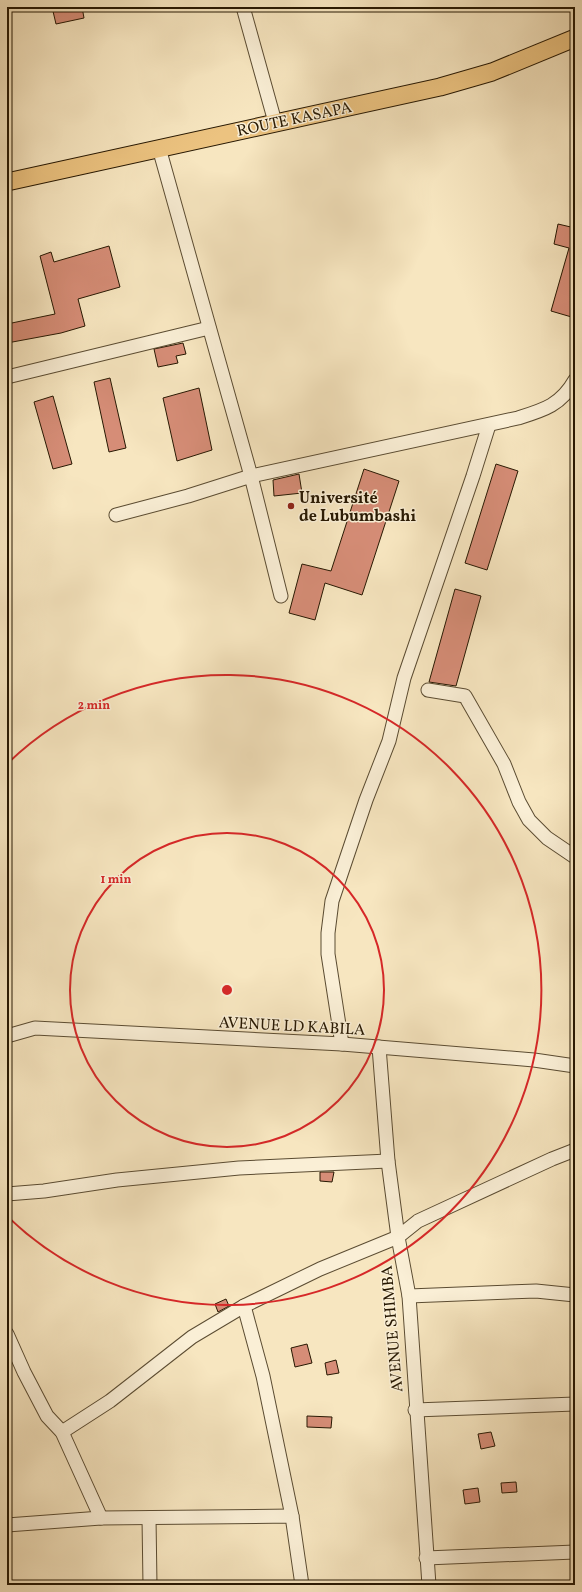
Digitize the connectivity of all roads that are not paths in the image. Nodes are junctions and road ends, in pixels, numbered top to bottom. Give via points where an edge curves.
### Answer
1 (243, 7) edge
2 (575, 38) edge
3 (275, 122) junction
4 (159, 148) junction
5 (7, 182) edge
6 (209, 328) junction
7 (7, 377) edge
8 (575, 380) edge
9 (489, 425) junction
10 (251, 476) junction
11 (116, 515) dead end
12 (282, 596) dead end
13 (428, 690) dead end
14 (575, 857) edge
15 (7, 1036) edge
16 (342, 1044) junction
17 (379, 1047) junction
18 (575, 1066) edge
19 (575, 1150) edge
20 (388, 1161) junction
21 (7, 1194) edge
22 (398, 1237) junction
23 (575, 1295) edge
24 (409, 1296) junction
25 (244, 1306) junction
26 (7, 1334) edge
27 (575, 1404) edge
28 (415, 1410) junction
29 (62, 1432) junction
30 (292, 1516) junction
31 (101, 1518) junction
32 (149, 1518) junction
33 (7, 1525) edge
34 (575, 1552) edge
35 (426, 1558) junction
36 (150, 1585) edge
37 (302, 1585) edge
38 (429, 1585) edge

1 - 3 street
2 - 3 main road, ROUTE KASAPA via 485,74 440,87
3 - 4 main road, ROUTE KASAPA
4 - 5 main road, ROUTE KASAPA
4 - 6 street
6 - 7 street
6 - 10 street
8 - 9 street via 569,391 548,408
9 - 10 street
9 - 16 street via 404,678 390,741 366,800 332,901 328,954
10 - 11 street
10 - 12 street
13 - 14 street via 465,696 504,764 519,802 530,820 546,838
15 - 16 street, AVENUE LD KABILA via 35,1028
16 - 17 street, AVENUE LD KABILA
17 - 18 street, AVENUE LD KABILA
17 - 20 street, AVENUE SHIMBA
19 - 22 street via 418,1220
20 - 21 street via 239,1168
20 - 22 street, AVENUE SHIMBA
22 - 24 street, AVENUE SHIMBA
22 - 25 street
23 - 24 street via 536,1292
24 - 28 street, AVENUE SHIMBA
25 - 29 street via 192,1337 110,1401
25 - 30 street via 263,1376
26 - 29 street via 47,1416
27 - 28 street
28 - 35 street, AVENUE SHIMBA
29 - 31 street
30 - 32 street
30 - 37 street
31 - 32 street
31 - 33 street
32 - 36 street
34 - 35 street
35 - 38 street, AVENUE SHIMBA

